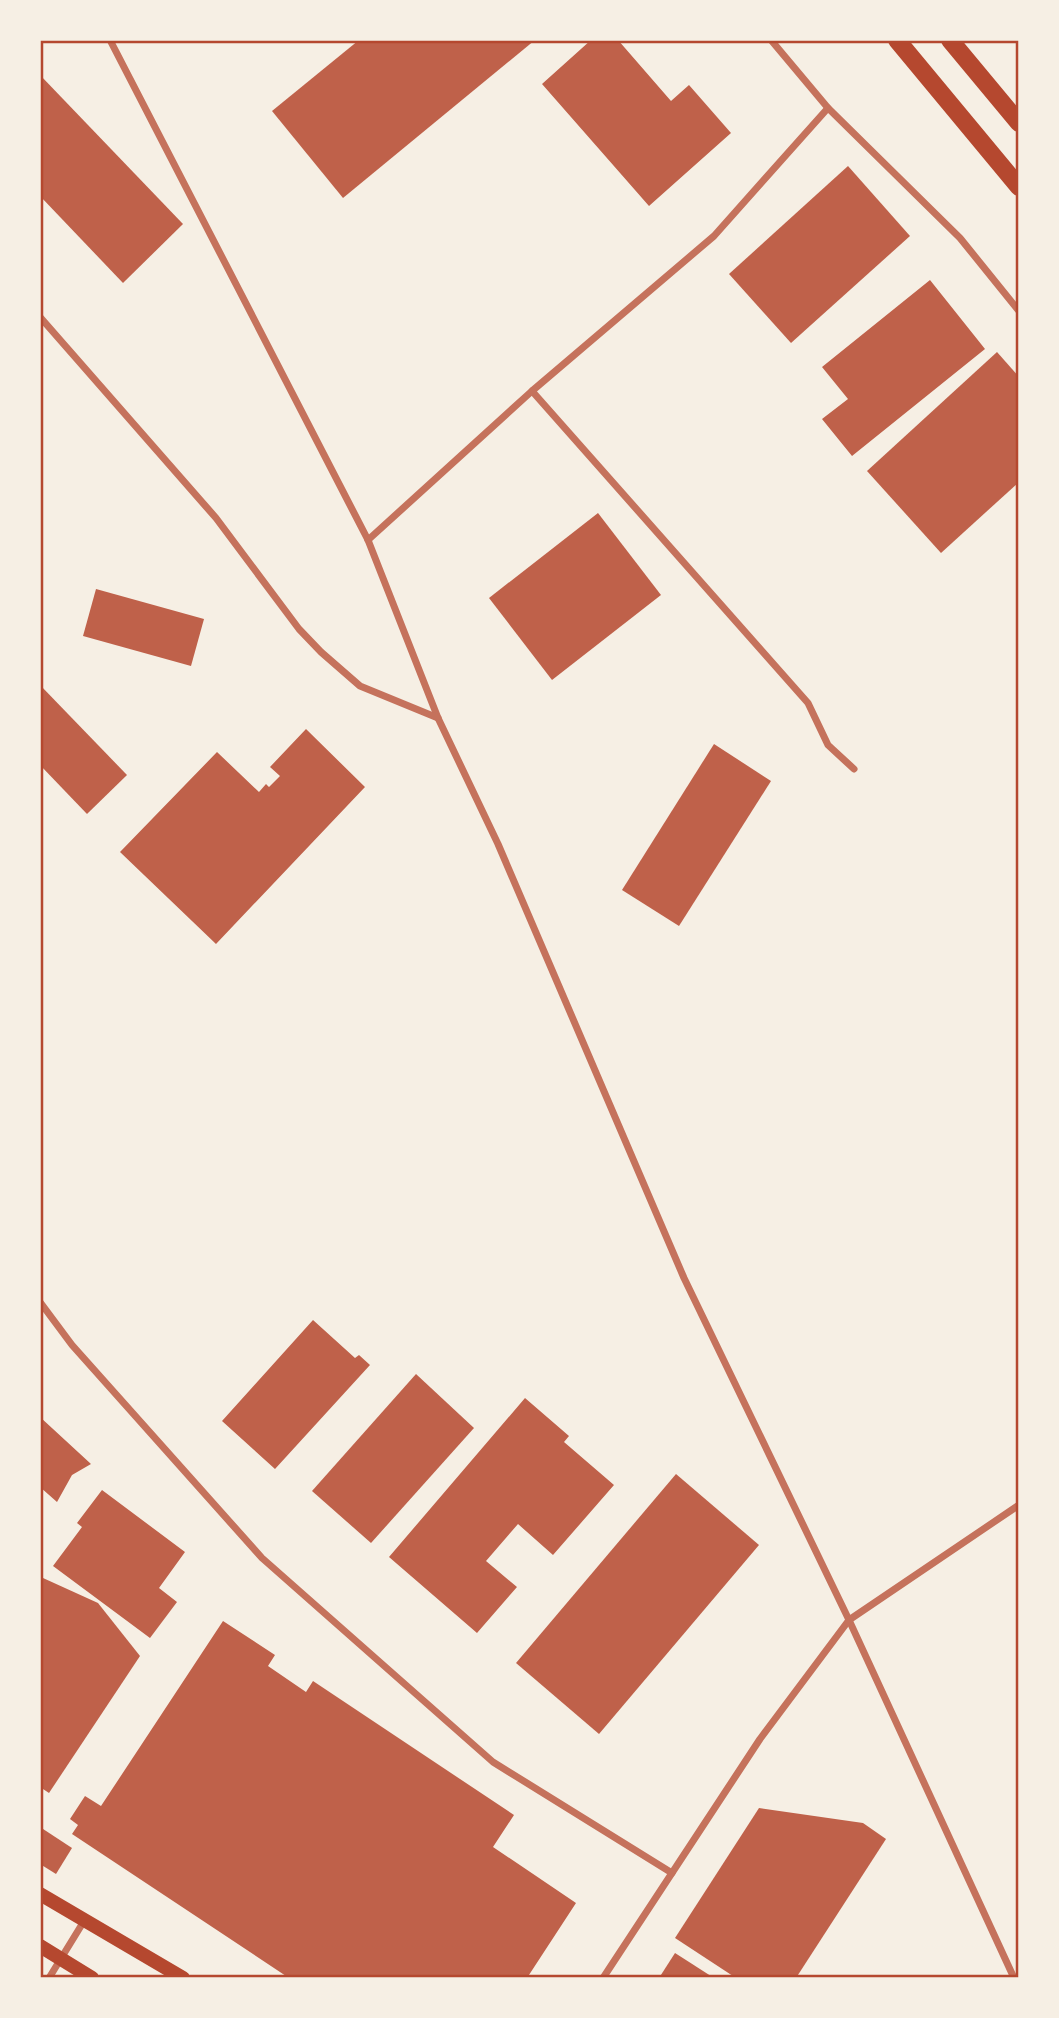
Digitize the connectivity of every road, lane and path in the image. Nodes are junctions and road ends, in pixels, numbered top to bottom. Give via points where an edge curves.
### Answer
1 (110, 40) edge
2 (771, 40) edge
3 (897, 40) edge
4 (950, 40) edge
5 (828, 108) junction
6 (1019, 123) edge
7 (1019, 187) edge
8 (1019, 311) edge
9 (40, 317) edge
10 (532, 391) junction
11 (368, 540) junction
12 (438, 718) junction
13 (854, 769) dead end
14 (40, 1302) edge
15 (1019, 1505) edge
16 (849, 1620) junction
17 (672, 1874) junction
18 (40, 1894) edge
19 (84, 1921) junction
20 (40, 1946) edge
21 (61, 1959) junction
22 (49, 1978) edge
23 (92, 1978) edge
24 (183, 1978) edge
25 (604, 1978) edge
26 (1014, 1978) edge

1 - 11 street
2 - 5 street
3 - 7 main road
4 - 6 main road
5 - 8 street via 960,237
5 - 10 street via 714,236
9 - 12 street via 216,518 321,652 360,686
10 - 11 street
10 - 13 street via 808,703 828,745
11 - 12 street
12 - 16 street via 498,844 684,1278
14 - 17 street via 72,1345 262,1558 493,1762
15 - 16 street
16 - 17 street via 760,1739
16 - 26 street
17 - 25 street
18 - 19 main road
19 - 21 street
19 - 24 main road
20 - 21 main road
21 - 22 street
21 - 23 main road

